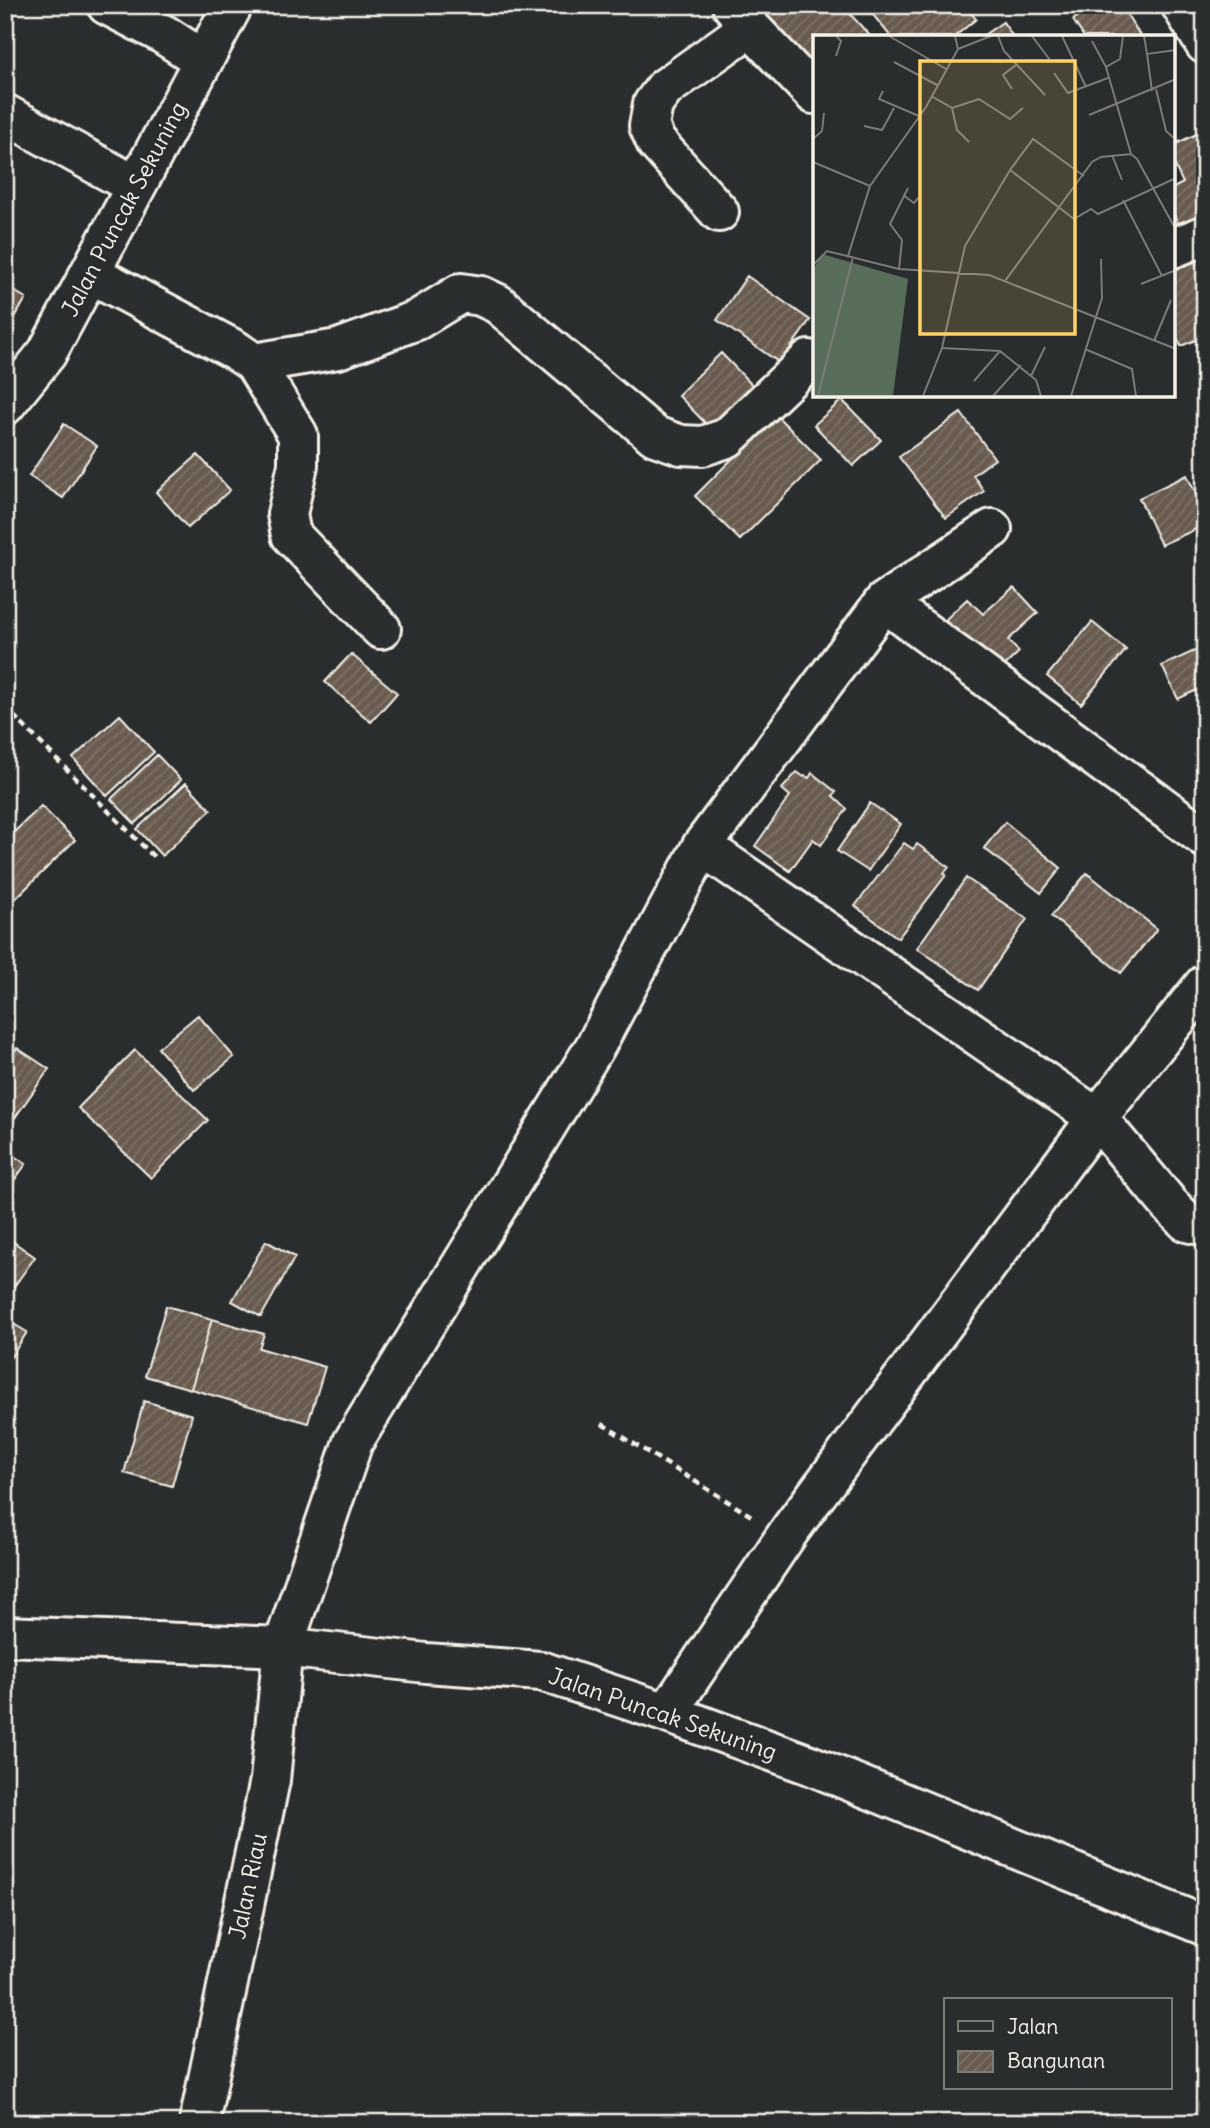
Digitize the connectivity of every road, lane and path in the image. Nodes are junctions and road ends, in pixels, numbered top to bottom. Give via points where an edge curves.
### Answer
1 (107, 5) edge
2 (233, 5) edge
3 (1181, 5) edge
4 (741, 16) edge
5 (1205, 44) edge
6 (203, 60) junction
7 (813, 93) edge
8 (5, 114) edge
9 (136, 186) junction
10 (719, 212) dead end
11 (1205, 235) edge
12 (1175, 246) edge
13 (90, 273) junction
14 (808, 359) dead end
15 (254, 363) junction
16 (5, 405) edge
17 (992, 529) dead end
18 (884, 602) junction
19 (382, 629) dead end
20 (5, 708) edge
21 (1205, 838) edge
22 (702, 846) junction
23 (154, 857) dead end
24 (1205, 985) edge
25 (1097, 1118) junction
26 (1205, 1226) edge
27 (602, 1424) dead end
28 (785, 1536) junction
29 (5, 1636) edge
30 (283, 1647) junction
31 (667, 1713) junction
32 (1205, 1926) edge
33 (199, 2123) edge

1 - 6 street
2 - 6 street, Jalan Puncak Sekuning
3 - 5 street
4 - 7 street
4 - 10 street via 664,88 653,104 649,126 656,142
6 - 9 street, Jalan Puncak Sekuning
8 - 9 street
9 - 13 street, Jalan Puncak Sekuning
11 - 12 street
13 - 15 street
13 - 16 street, Jalan Puncak Sekuning via 47,353
14 - 15 street via 727,438 703,446 681,445 655,436 498,304 481,296 461,293 417,320 338,349
15 - 19 street via 298,435 298,465 287,514 292,535
17 - 18 street, Jalan Riau
18 - 21 street
18 - 22 street, Jalan Riau
20 - 23 path
22 - 25 street
22 - 30 street, Jalan Riau via 596,1045 353,1442
24 - 25 street
25 - 26 street via 1187,1222
25 - 28 street
27 - 28 path
28 - 31 street
29 - 30 street, Jalan Puncak Sekuning
30 - 31 street, Jalan Puncak Sekuning via 541,1671
30 - 33 street, Jalan Riau via 270,1780
31 - 32 street, Jalan Puncak Sekuning via 810,1765

